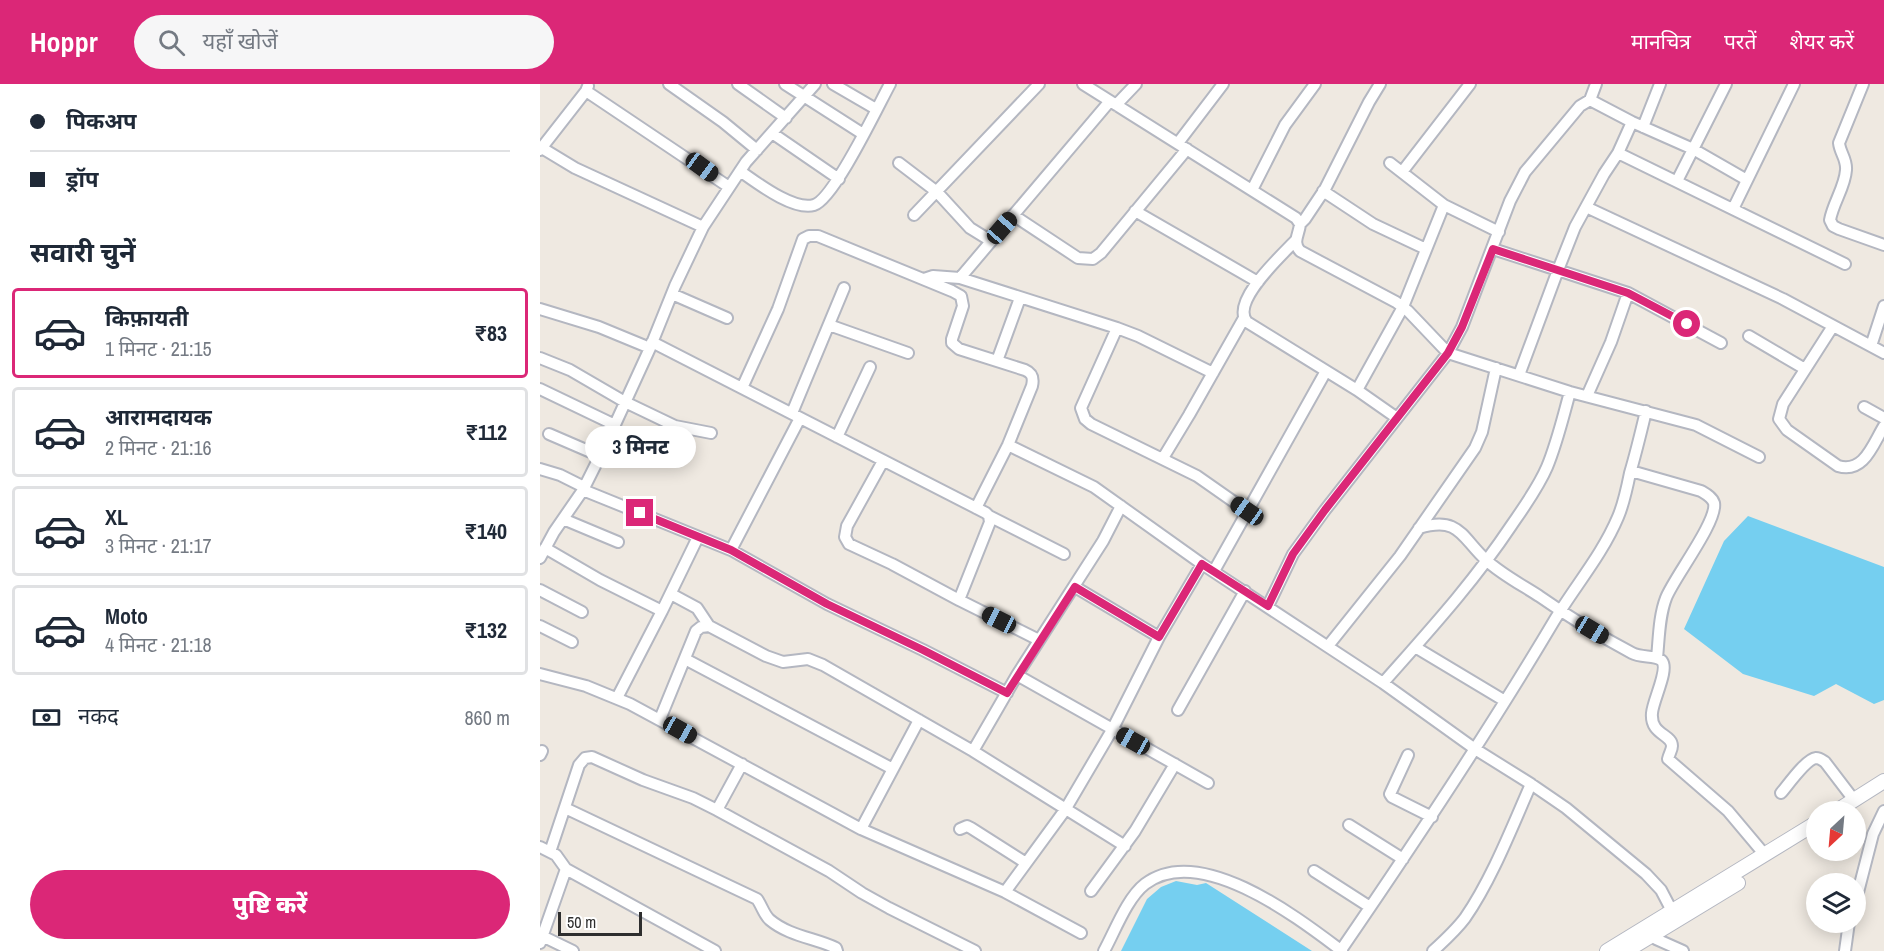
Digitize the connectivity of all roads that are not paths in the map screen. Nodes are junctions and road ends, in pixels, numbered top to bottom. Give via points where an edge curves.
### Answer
1 (669, 84) edge
2 (738, 84) edge
3 (785, 84) edge
4 (815, 84) edge
5 (833, 84) edge
6 (890, 84) edge
7 (1039, 84) edge
8 (1083, 84) edge
9 (1136, 84) edge
10 (1223, 84) edge
11 (1315, 84) edge
12 (1380, 84) edge
13 (1470, 84) edge
14 (1596, 84) edge
15 (1660, 84) edge
16 (1726, 84) edge
17 (1794, 84) edge
18 (1863, 84) edge
19 (587, 87) edge
20 (803, 97) junction
21 (1590, 100) junction
22 (1113, 103) junction
23 (876, 109) junction
24 (786, 118) junction
25 (1632, 122) junction
26 (1643, 127) junction
27 (772, 134) junction
28 (863, 134) junction
29 (1183, 146) junction
30 (541, 149) edge
31 (1693, 149) junction
32 (757, 150) junction
33 (1618, 153) junction
34 (899, 163) dead end
35 (1390, 163) dead end
36 (740, 171) junction
37 (1402, 172) junction
38 (839, 179) junction
39 (1747, 180) junction
40 (1677, 181) junction
41 (729, 187) junction
42 (1252, 190) junction
43 (1323, 191) junction
44 (936, 192) junction
45 (1444, 205) junction
46 (1586, 207) junction
47 (1733, 209) junction
48 (1135, 211) junction
49 (914, 215) dead end
50 (1013, 215) junction
51 (1300, 224) junction
52 (703, 227) junction
53 (1499, 232) junction
54 (991, 241) junction
55 (1295, 241) junction
56 (1884, 245) edge
57 (1426, 249) junction
58 (1493, 249) junction
59 (1845, 264) dead end
60 (1558, 270) junction
61 (960, 278) junction
62 (924, 279) junction
63 (1258, 282) junction
64 (844, 288) dead end
65 (1628, 293) junction
66 (672, 294) junction
67 (1020, 298) junction
68 (1884, 306) edge
69 (1403, 307) junction
70 (540, 309) edge
71 (727, 318) dead end
72 (1244, 318) junction
73 (1882, 318) edge
74 (829, 325) junction
75 (1833, 326) junction
76 (1117, 328) junction
77 (1749, 336) dead end
78 (1720, 343) dead end
79 (651, 345) junction
80 (1871, 346) junction
81 (908, 353) dead end
82 (1448, 353) junction
83 (1884, 353) edge
84 (540, 358) edge
85 (997, 361) junction
86 (870, 367) dead end
87 (1496, 368) junction
88 (1805, 369) junction
89 (1326, 371) junction
90 (1213, 373) junction
91 (1520, 375) junction
92 (742, 388) junction
93 (540, 389) edge
94 (1357, 390) junction
95 (1570, 392) junction
96 (1587, 396) junction
97 (625, 402) junction
98 (1864, 407) dead end
99 (1646, 411) junction
100 (796, 415) junction
101 (1397, 418) junction
102 (1884, 418) edge
103 (615, 424) junction
104 (1884, 426) edge
105 (549, 434) dead end
106 (711, 434) dead end
107 (837, 437) junction
108 (1008, 445) junction
109 (600, 456) junction
110 (1759, 457) dead end
111 (1162, 458) junction
112 (882, 461) junction
113 (540, 469) edge
114 (1631, 471) junction
115 (583, 489) junction
116 (1121, 506) junction
117 (976, 508) junction
118 (1247, 511) junction
119 (989, 516) junction
120 (563, 519) junction
121 (1419, 528) junction
122 (698, 537) junction
123 (618, 542) dead end
124 (731, 550) junction
125 (542, 553) edge
126 (1064, 554) dead end
127 (1487, 561) junction
128 (1202, 564) junction
129 (1214, 571) junction
130 (1075, 587) junction
131 (540, 590) edge
132 (1245, 591) junction
133 (670, 594) junction
134 (959, 600) junction
135 (1268, 606) junction
136 (663, 611) junction
137 (1560, 611) junction
138 (582, 612) dead end
139 (709, 626) junction
140 (540, 627) edge
141 (1159, 637) junction
142 (1039, 640) junction
143 (572, 642) dead end
144 (1328, 646) junction
145 (1415, 647) junction
146 (1657, 658) junction
147 (685, 659) junction
148 (540, 674) edge
149 (1017, 675) junction
150 (1383, 683) junction
151 (1007, 693) junction
152 (617, 698) junction
153 (1505, 701) junction
154 (1178, 710) dead end
155 (660, 719) junction
156 (919, 720) junction
157 (1112, 730) junction
158 (1474, 749) junction
159 (973, 752) junction
160 (1408, 754) dead end
161 (742, 764) junction
162 (1175, 764) junction
163 (893, 769) junction
164 (1884, 781) edge
165 (1208, 783) dead end
166 (1531, 784) junction
167 (1884, 792) edge
168 (1781, 794) dead end
169 (1850, 801) edge
170 (1859, 801) edge
171 (1864, 801) edge
172 (565, 808) junction
173 (717, 810) junction
174 (1065, 810) junction
175 (1884, 811) edge
176 (1432, 817) junction
177 (1349, 825) dead end
178 (861, 829) junction
179 (960, 829) dead end
180 (1806, 829) edge
181 (1806, 840) edge
182 (1125, 846) junction
183 (545, 850) edge
184 (1765, 855) junction
185 (1403, 859) junction
186 (1026, 862) junction
187 (566, 869) junction
188 (1314, 871) dead end
189 (1862, 873) edge
190 (1091, 891) dead end
191 (1005, 892) junction
192 (1370, 907) junction
193 (1672, 911) junction
194 (1649, 931) junction
195 (1081, 933) dead end
196 (1848, 933) edge
197 (541, 939) edge
198 (695, 946) edge
199 (573, 951) edge
200 (714, 951) edge
201 (837, 951) edge
202 (975, 951) edge
203 (1104, 951) edge
204 (1342, 951) edge
205 (1433, 951) edge
206 (1607, 951) edge
207 (1626, 951) edge
208 (1683, 951) edge
209 (1845, 951) edge

1 - 32 street
2 - 24 street
3 - 20 street
4 - 20 street
5 - 23 street
6 - 23 street
7 - 44 street
8 - 22 street
9 - 22 street
10 - 29 street
11 - 42 street via 1285,125
12 - 43 street
13 - 37 street
14 - 21 street
15 - 26 street
16 - 31 street
17 - 39 street
18 - 56 street via 1839,142 1846,170 1830,220 1839,229
19 - 30 street
19 - 41 street
20 - 24 street
20 - 28 street
21 - 25 street
21 - 53 street via 1580,106 1525,172
22 - 29 street
22 - 50 street
23 - 28 street
24 - 27 street
25 - 26 street
25 - 33 street
26 - 31 street
27 - 32 street
27 - 38 street
28 - 38 street
29 - 42 street
29 - 48 street
30 - 52 street
31 - 39 street
31 - 40 street
32 - 36 street
33 - 40 street
33 - 46 street
34 - 44 street
35 - 37 street
36 - 38 street via 778,197 806,205 821,201
36 - 41 street
37 - 45 street
39 - 47 street
40 - 47 street
41 - 52 street
42 - 51 street
43 - 51 street
43 - 57 street via 1373,224
44 - 49 street
44 - 54 street via 970,228
45 - 53 street
45 - 57 street
46 - 60 street
46 - 75 street
47 - 59 street
48 - 50 street via 1101,253 1085,260
48 - 63 street
50 - 54 street
51 - 55 street
52 - 66 street
53 - 58 street
54 - 61 street
55 - 63 street
55 - 69 street via 1300,251 1313,259
57 - 69 street
58 - 60 street
58 - 82 street
60 - 65 street
60 - 91 street
61 - 62 street
61 - 67 street
62 - 85 street via 963,300 952,344
62 - 92 street via 818,236 803,239 778,309
63 - 72 street via 1245,302
64 - 74 street
65 - 78 street
65 - 96 street
66 - 71 street
66 - 79 street
67 - 76 street
67 - 85 street
68 - 73 street
69 - 82 street
69 - 94 street
70 - 79 street
72 - 89 street
72 - 90 street
73 - 80 street
74 - 81 street
74 - 100 street
75 - 80 street
75 - 88 street
76 - 90 street
76 - 111 street via 1087,391 1082,413 1091,424
77 - 88 street
79 - 92 street
79 - 97 street
80 - 83 street
82 - 87 street
82 - 101 street
84 - 97 street via 570,370
85 - 108 street via 1033,376
86 - 107 street
87 - 91 street
87 - 121 street via 1475,448
88 - 104 street via 1780,411 1779,419 1787,430 1838,465 1851,468 1863,459
89 - 94 street
89 - 118 street
90 - 111 street
91 - 95 street
92 - 100 street
93 - 103 street
94 - 101 street
95 - 96 street
95 - 127 street via 1538,485
96 - 99 street
97 - 103 street
97 - 106 street via 675,426
98 - 102 street
99 - 110 street via 1708,430
99 - 114 street
100 - 107 street
100 - 124 street
101 - 135 street via 1293,554
103 - 109 street
105 - 109 street
107 - 112 street
108 - 116 street via 1094,487
108 - 117 street
109 - 115 street
111 - 118 street via 1197,476
112 - 117 street
112 - 134 street via 847,526 845,537 849,544
113 - 115 street
114 - 137 street via 1609,536
114 - 146 street via 1701,491 1714,502 1688,562 1669,589 1661,614
115 - 120 street
115 - 122 street
116 - 128 street
116 - 130 street
117 - 119 street
118 - 129 street
119 - 126 street
119 - 134 street
120 - 123 street
120 - 125 street
121 - 127 street via 1435,523 1452,526
121 - 144 street
122 - 124 street
122 - 133 street
124 - 151 street via 827,604
125 - 136 street
127 - 137 street
127 - 145 street
128 - 129 street
128 - 141 street
129 - 132 street
130 - 141 street
130 - 142 street
131 - 138 street
132 - 135 street
132 - 154 street
133 - 136 street
133 - 139 street via 697,608
134 - 142 street
135 - 144 street
136 - 152 street
137 - 146 street via 1637,656
137 - 153 street
139 - 147 street via 696,632
139 - 156 street via 783,662 808,659 823,665
140 - 143 street
141 - 157 street
142 - 149 street
144 - 150 street
145 - 150 street
145 - 153 street
146 - 184 street via 1662,661 1664,673 1652,717 1654,727 1672,744 1668,759 1728,811
147 - 155 street
147 - 163 street
148 - 152 street
149 - 151 street
149 - 157 street
150 - 158 street
151 - 159 street
152 - 155 street
153 - 158 street
155 - 161 street
156 - 159 street
156 - 163 street
157 - 162 street
157 - 174 street
158 - 166 street
158 - 176 street
159 - 174 street
160 - 176 street via 1390,794
161 - 173 street
161 - 178 street
162 - 165 street
162 - 182 street
163 - 178 street
164 - 170 street
166 - 193 street via 1646,874 1661,890
166 - 205 street via 1465,919
167 - 171 street
168 - 169 street via 1806,763 1818,758 1825,762
172 - 173 street via 579,765 592,757
172 - 183 street
172 - 201 street via 757,899 768,918 785,930
173 - 202 street via 889,908
174 - 182 street
174 - 186 street
175 - 189 street
176 - 185 street
177 - 185 street
178 - 191 street
179 - 186 street via 971,828
180 - 184 street
181 - 194 street
182 - 190 street
183 - 187 street via 556,855
184 - 193 street
185 - 192 street
186 - 191 street
187 - 197 street
187 - 198 street
188 - 192 street
191 - 195 street
192 - 204 street
193 - 194 street
194 - 206 street
194 - 207 street
194 - 208 street via 1664,944
196 - 209 street
197 - 199 street
198 - 200 street
203 - 204 street via 1134,895 1145,884 1176,872 1208,874 1239,885

